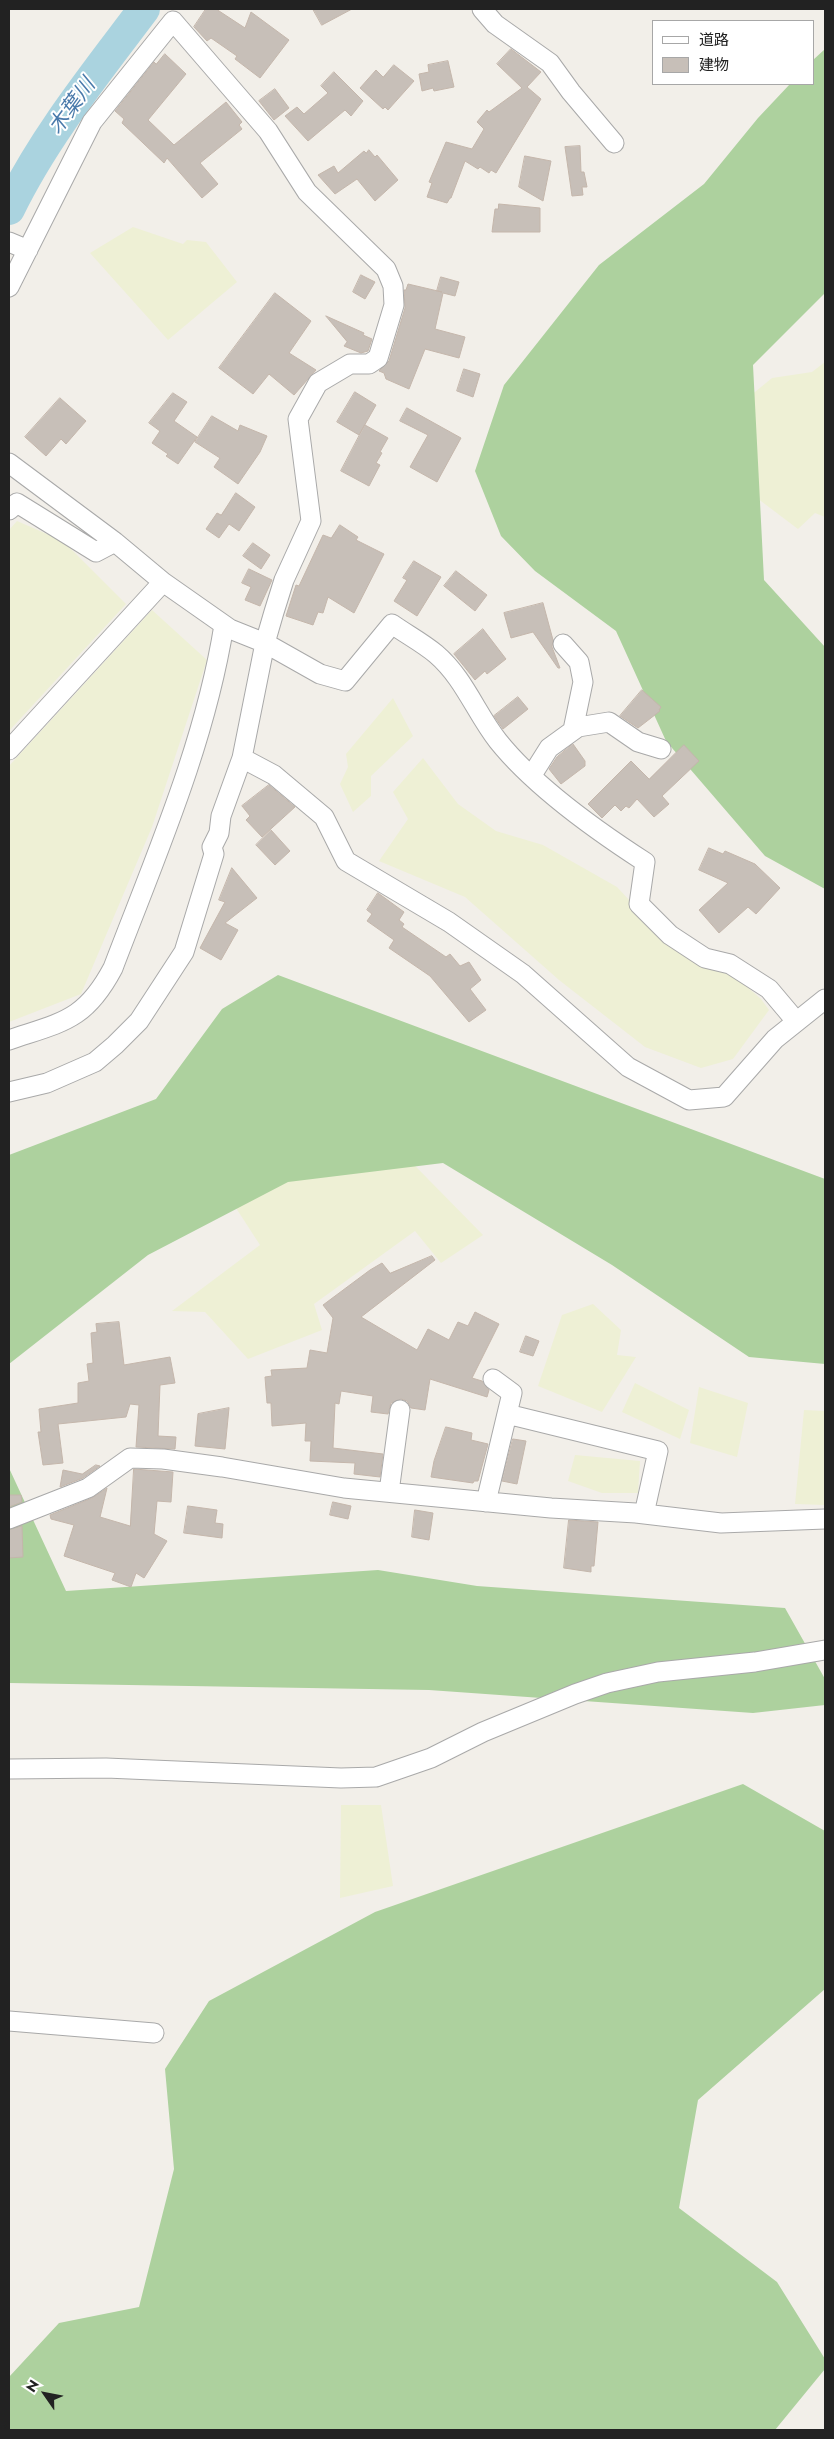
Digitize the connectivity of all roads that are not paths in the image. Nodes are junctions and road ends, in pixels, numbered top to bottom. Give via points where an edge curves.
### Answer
1 (482, 9) edge
2 (178, 15) edge
3 (614, 143) dead end
4 (18, 246) edge
5 (9, 287) edge
6 (9, 463) edge
7 (9, 510) edge
8 (115, 542) junction
9 (163, 582) junction
10 (224, 625) junction
11 (265, 643) junction
12 (563, 644) dead end
13 (573, 730) junction
14 (661, 749) dead end
15 (9, 750) edge
16 (242, 758) junction
17 (532, 775) junction
18 (825, 999) edge
19 (796, 1021) junction
20 (9, 1040) edge
21 (9, 1092) edge
22 (493, 1379) dead end
23 (400, 1410) dead end
24 (507, 1414) junction
25 (389, 1492) junction
26 (486, 1502) junction
27 (644, 1514) junction
28 (9, 1518) edge
29 (825, 1519) edge
30 (825, 1650) edge
31 (9, 1768) edge
32 (9, 2021) edge
33 (154, 2033) dead end

1 - 3 street via 495,24 550,63
2 - 4 street via 92,122
2 - 11 street via 268,131 306,192 386,269 393,286 394,305 378,358 369,364 350,364 318,383 298,419 311,520 284,580
4 - 5 street
6 - 8 street
7 - 8 street via 17,503 96,552
8 - 9 street
9 - 10 street
9 - 15 street
10 - 11 street
10 - 20 street via 217,671 200,735 102,990 68,1020
11 - 16 street
11 - 17 street via 320,674 345,681 392,624 436,654 460,681 498,740
12 - 13 street via 579,662 582,682
13 - 14 street via 609,722 638,742
13 - 17 street via 549,748
16 - 19 street via 274,775 324,818 346,861 449,922 523,974 628,1067 689,1100 724,1097 775,1039
16 - 21 street via 221,816 219,833 212,847 214,854 184,952 139,1021 95,1062 47,1083
17 - 19 street via 605,836 645,862 639,904 670,935 705,958 730,964 769,989
18 - 19 street
22 - 24 street via 512,1393
23 - 25 street
24 - 26 street
24 - 27 street via 658,1451
25 - 26 street
25 - 28 street via 344,1488 212,1465 130,1458 88,1488
26 - 27 street
27 - 29 street via 721,1523
30 - 31 street via 755,1662 658,1672 607,1683 431,1758 376,1777
32 - 33 street

